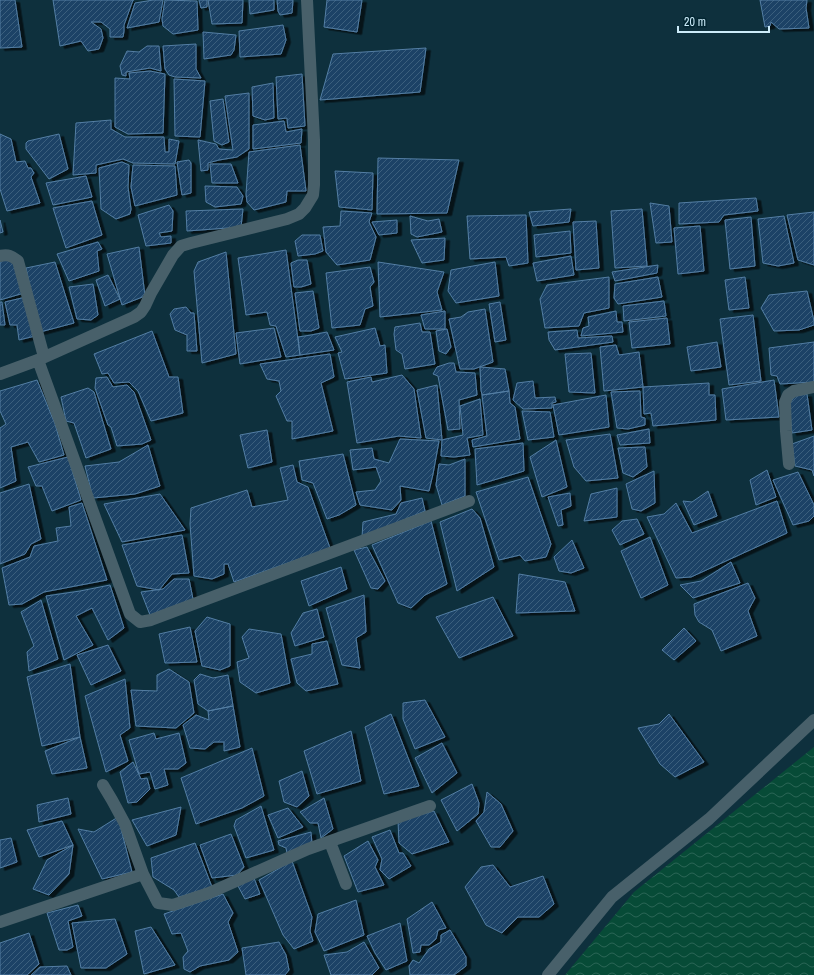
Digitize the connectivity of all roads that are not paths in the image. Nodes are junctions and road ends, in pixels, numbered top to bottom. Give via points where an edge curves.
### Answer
1 (307, 0) edge
2 (0, 256) edge
3 (41, 358) junction
4 (0, 374) edge
5 (814, 388) edge
6 (789, 464) dead end
7 (469, 501) dead end
8 (814, 720) edge
9 (103, 785) dead end
10 (430, 806) dead end
11 (330, 842) junction
12 (143, 874) junction
13 (346, 884) dead end
14 (0, 922) edge
15 (548, 975) edge

1 - 3 street via 314,185 313,195 305,208 287,219 181,246 160,276 141,312
2 - 3 street via 6,254 18,261
3 - 4 street
3 - 7 street via 130,614 140,622
5 - 6 street via 794,391 788,395 785,402
8 - 15 street via 709,819 612,897
9 - 12 street via 125,824
10 - 11 street
11 - 12 street via 308,849 209,893 173,905 158,903
11 - 13 street
12 - 14 street

